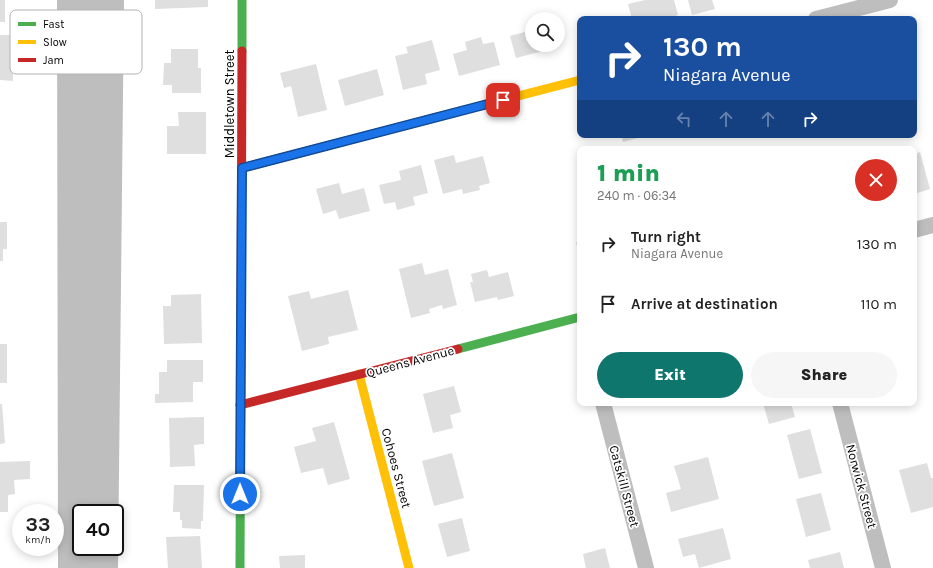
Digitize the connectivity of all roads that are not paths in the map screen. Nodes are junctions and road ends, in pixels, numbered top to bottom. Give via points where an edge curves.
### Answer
1 (242, 0) edge
2 (890, 0) edge
3 (828, 16) edge
4 (577, 81) edge
5 (242, 168) junction
6 (933, 225) edge
7 (917, 229) edge
8 (577, 318) edge
9 (359, 374) junction
10 (240, 405) junction
11 (604, 406) edge
12 (841, 406) edge
13 (240, 568) edge
14 (409, 568) edge
15 (646, 568) edge
16 (883, 568) edge

1 - 5 street, Middletown Street
2 - 3 street
4 - 5 street
5 - 10 street, Middletown Street
6 - 7 street
8 - 9 street, Queens Avenue
9 - 10 street, Queens Avenue
9 - 14 street, Cohoes Street
10 - 13 street, Middletown Street
11 - 15 street, Catskill Street
12 - 16 street, Norwick Street

